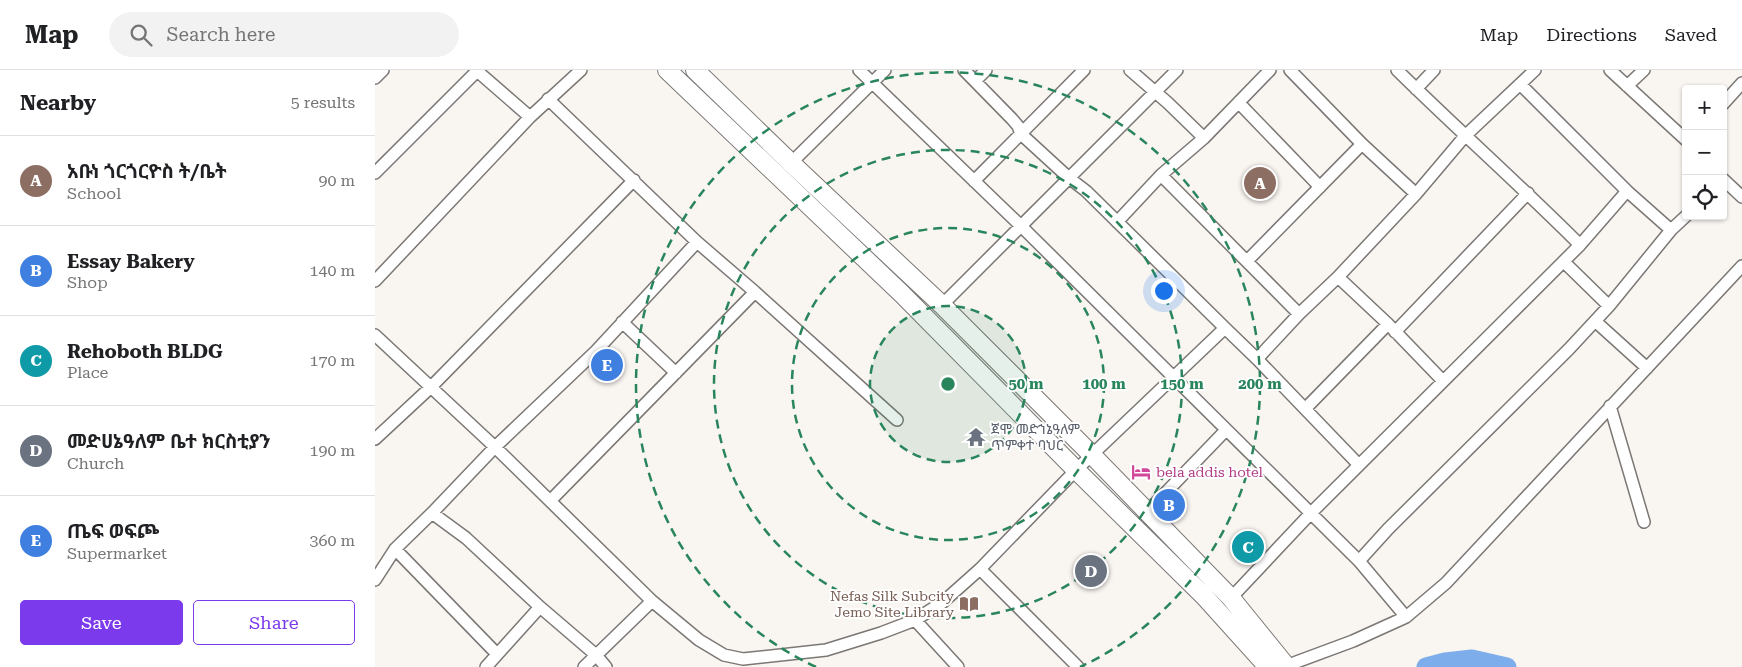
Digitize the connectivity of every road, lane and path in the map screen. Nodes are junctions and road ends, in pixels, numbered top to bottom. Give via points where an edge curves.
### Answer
1 (383, 70) edge
2 (581, 70) edge
3 (667, 70) edge
4 (695, 70) edge
5 (859, 70) edge
6 (885, 70) edge
7 (964, 70) edge
8 (986, 70) edge
9 (1084, 70) edge
10 (1130, 70) edge
11 (1177, 70) edge
12 (1270, 70) edge
13 (1291, 70) edge
14 (1397, 70) edge
15 (1434, 70) edge
16 (1535, 70) edge
17 (1610, 70) edge
18 (1644, 70) edge
19 (476, 71) edge
20 (375, 78) edge
21 (975, 81) junction
22 (871, 83) junction
23 (1520, 84) junction
24 (1627, 86) junction
25 (1416, 89) junction
26 (1740, 89) edge
27 (1155, 92) junction
28 (548, 99) junction
29 (1727, 100) edge
30 (1239, 103) junction
31 (530, 117) junction
32 (1021, 134) junction
33 (1465, 136) junction
34 (1682, 136) edge
35 (1204, 138) junction
36 (1363, 144) junction
37 (791, 163) junction
38 (375, 173) edge
39 (1161, 175) junction
40 (1069, 178) junction
41 (634, 180) junction
42 (975, 181) junction
43 (1727, 183) edge
44 (1320, 187) junction
45 (1627, 191) junction
46 (1528, 193) junction
47 (1416, 194) junction
48 (1742, 197) edge
49 (1682, 220) edge
50 (1117, 222) junction
51 (1021, 226) junction
52 (1671, 230) junction
53 (697, 242) junction
54 (1580, 245) junction
55 (1247, 261) junction
56 (1564, 262) junction
57 (1742, 266) edge
58 (1338, 277) junction
59 (375, 281) edge
60 (755, 292) junction
61 (943, 305) junction
62 (1609, 306) junction
63 (1299, 314) junction
64 (1595, 321) junction
65 (622, 322) junction
66 (1225, 328) junction
67 (1391, 328) junction
68 (375, 335) edge
69 (1257, 358) junction
70 (1647, 368) junction
71 (676, 373) junction
72 (1173, 378) junction
73 (1443, 381) junction
74 (431, 387) junction
75 (1611, 406) junction
76 (1305, 409) junction
77 (897, 420) dead end
78 (1227, 430) junction
79 (375, 439) edge
80 (495, 447) junction
81 (1093, 456) junction
82 (1359, 465) junction
83 (1076, 470) junction
84 (550, 500) junction
85 (1147, 512) junction
86 (432, 513) junction
87 (1311, 513) junction
88 (1644, 522) dead end
89 (395, 549) junction
90 (1359, 561) junction
91 (980, 569) junction
92 (375, 580) edge
93 (1231, 598) junction
94 (652, 601) junction
95 (541, 607) junction
96 (1406, 617) junction
97 (915, 620) junction
98 (497, 654) junction
99 (596, 655) junction
100 (1285, 666) edge
101 (486, 667) edge
102 (584, 667) edge
103 (606, 667) edge
104 (958, 667) edge
105 (1078, 667) edge
106 (1268, 667) edge

1 - 20 street
2 - 28 street
3 - 83 main road via 902,294
4 - 37 main road
5 - 22 street
6 - 22 street
7 - 21 street
8 - 21 street
9 - 32 street
10 - 27 street
11 - 27 street
12 - 30 street
13 - 36 street
14 - 25 street
15 - 25 street
16 - 23 street
17 - 24 street
18 - 24 street
19 - 31 street
19 - 38 street
21 - 32 street via 1012,119
22 - 37 street
22 - 42 street
23 - 33 street
23 - 45 street
24 - 34 street
25 - 33 street
26 - 29 street
27 - 35 street
27 - 40 street
28 - 31 street
28 - 41 street
30 - 35 street
30 - 44 street
31 - 59 street
32 - 40 street
32 - 42 street
33 - 46 street
33 - 47 street
35 - 39 street
36 - 44 street
36 - 47 street
37 - 61 main road
39 - 50 street
39 - 55 street
40 - 50 street
40 - 51 street
41 - 53 street
41 - 74 street
42 - 51 street
43 - 48 street
44 - 55 street
45 - 52 street
45 - 54 street
46 - 54 street
46 - 67 street
47 - 58 street
49 - 52 street
50 - 66 street
51 - 61 street
51 - 72 street
52 - 62 street
53 - 60 street
53 - 65 street
54 - 56 street
55 - 63 street
56 - 62 street
56 - 73 street
57 - 70 street
58 - 63 street
58 - 67 street
60 - 71 street
60 - 77 street
61 - 81 main road
62 - 64 street
63 - 69 street
64 - 70 street
64 - 90 street
65 - 71 street
65 - 80 street
66 - 69 street
66 - 72 street
67 - 73 street
67 - 76 street
68 - 74 street
69 - 76 street
70 - 75 street
71 - 84 street
72 - 78 street
72 - 81 street
73 - 82 street
74 - 79 street
74 - 80 street
75 - 88 street
75 - 96 street via 1446,583
76 - 82 street
78 - 85 street
78 - 87 street
80 - 84 street
80 - 86 street
81 - 83 street
81 - 85 main road
82 - 87 street
83 - 91 street
83 - 106 main road via 1204,596
84 - 94 street
85 - 93 main road
86 - 89 street
86 - 95 street via 466,538
87 - 90 street
87 - 93 street
89 - 92 street
89 - 98 street
90 - 96 street
91 - 97 street via 943,602
91 - 105 street
93 - 100 main road
94 - 97 street via 699,640 724,655 743,659 826,650
94 - 99 street
95 - 98 street
95 - 99 street
96 - 100 street
97 - 104 street
98 - 101 street
99 - 102 street
99 - 103 street

